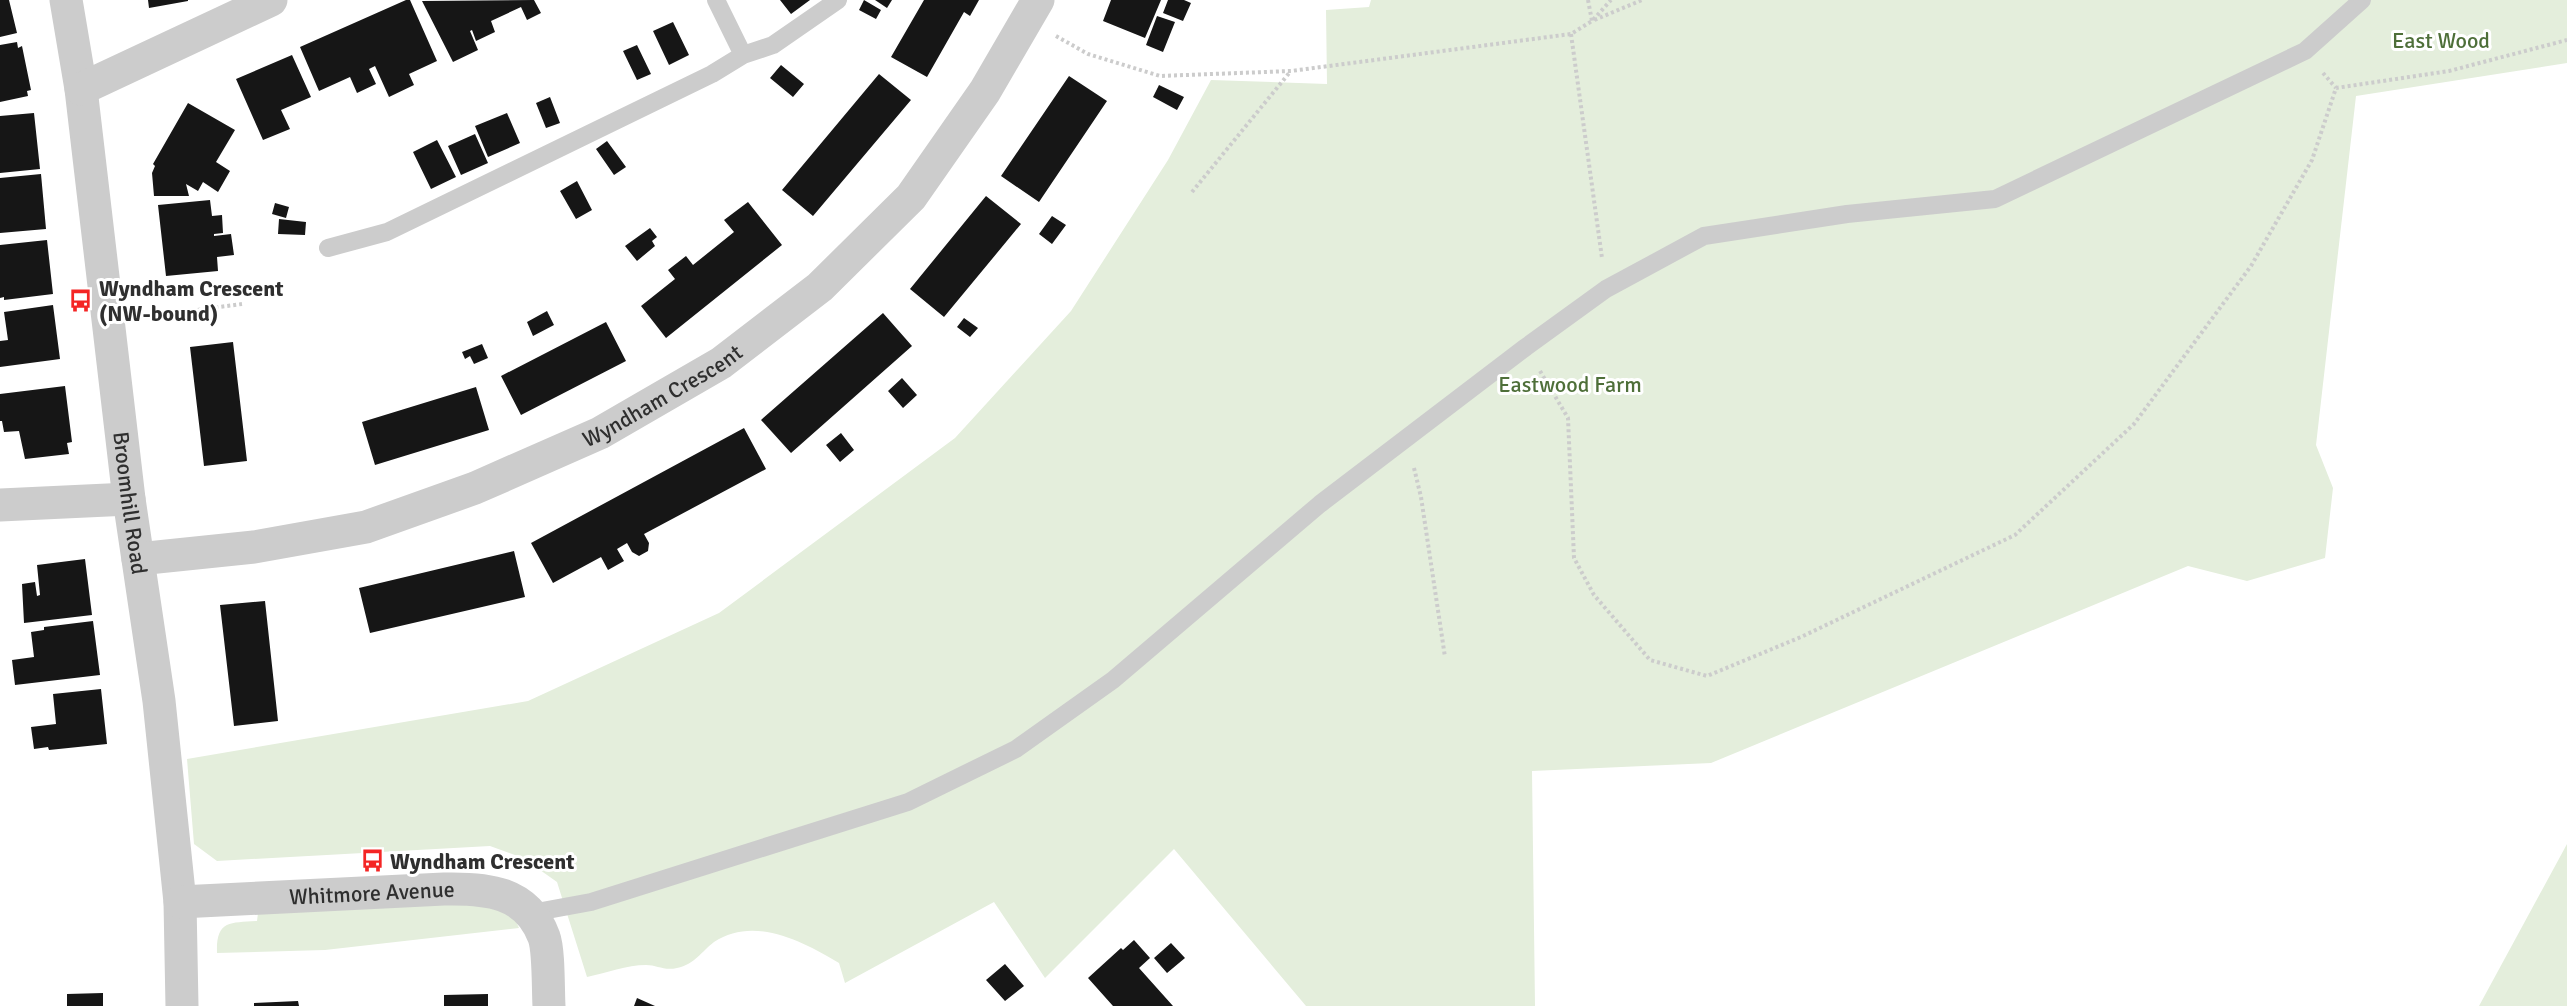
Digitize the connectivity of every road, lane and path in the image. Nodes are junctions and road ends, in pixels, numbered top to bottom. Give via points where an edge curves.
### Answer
1 (66, 0) edge
2 (271, 0) edge
3 (716, 0) edge
4 (838, 0) edge
5 (1588, 0) edge
6 (1611, 0) edge
7 (1642, 0) edge
8 (2362, 0) edge
9 (1033, 10) edge
10 (1592, 21) junction
11 (1571, 34) junction
12 (2567, 40) edge
13 (743, 55) junction
14 (1291, 71) junction
15 (81, 89) junction
16 (1192, 192) dead end
17 (328, 248) dead end
18 (1606, 289) junction
19 (242, 304) dead end
20 (108, 321) junction
21 (1526, 347) junction
22 (1407, 438) junction
23 (129, 499) junction
24 (0, 505) edge
25 (138, 559) junction
26 (1445, 657) dead end
27 (180, 902) junction
28 (531, 913) junction
29 (182, 1006) edge
30 (549, 1006) edge

1 - 15 street, Broomhill Road
2 - 15 street
3 - 13 lane
4 - 13 lane via 773,45
5 - 10 path
6 - 10 path
7 - 10 path
8 - 18 lane via 2305,51 1995,199 1847,214 1704,236
9 - 14 path via 1088,54 1160,76
9 - 25 street, Wyndham Crescent via 985,91 911,196 820,287 721,363 600,433 475,488 366,527 254,547
10 - 11 path
11 - 14 path
11 - 18 path
12 - 21 path via 2449,71 2336,88 2312,160 2251,266 2134,424 2015,535 1801,637 1707,676 1650,660 1594,595 1574,558 1568,418
13 - 17 lane via 387,232
14 - 16 path
15 - 20 street, Broomhill Road
18 - 21 lane
19 - 20 path
20 - 23 street, Broomhill Road
21 - 22 lane
22 - 26 path via 1421,497
22 - 28 lane via 1320,504 1113,680 1016,748 908,802 591,902
23 - 24 street
23 - 25 street, Broomhill Road
25 - 27 street, Broomhill Road via 159,701
27 - 28 street, Whitmore Avenue via 474,888 507,894
27 - 29 street, Broomhill Road
28 - 30 street, Whitmore Avenue via 545,938

